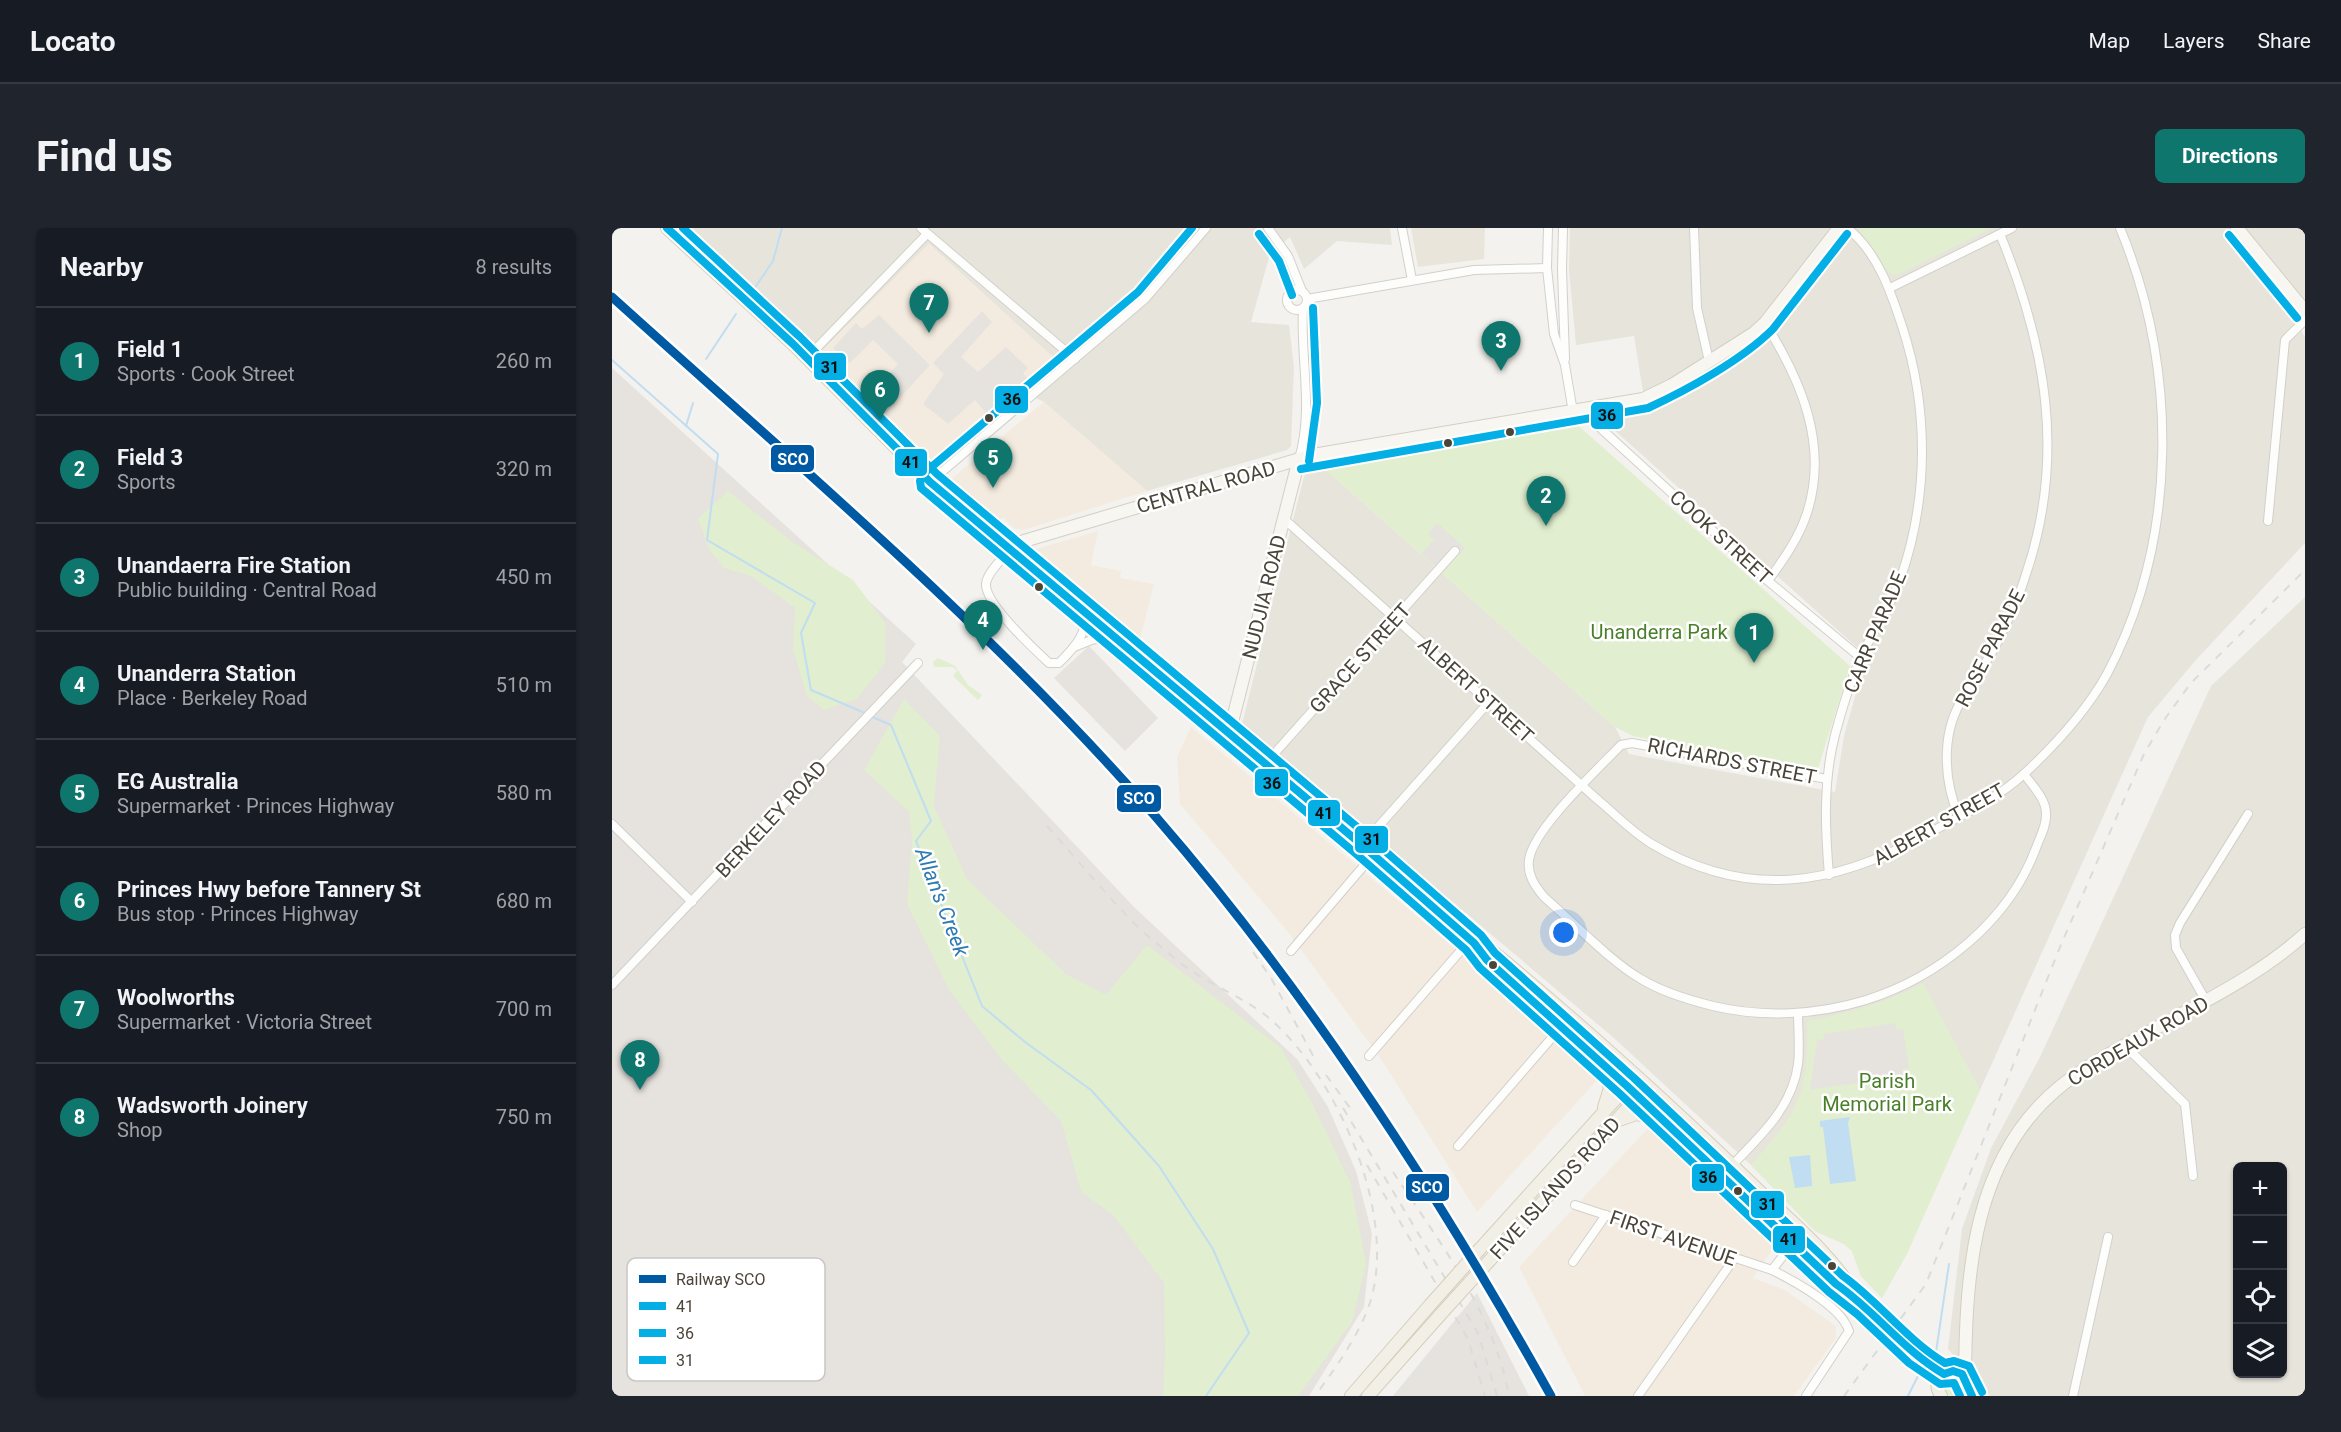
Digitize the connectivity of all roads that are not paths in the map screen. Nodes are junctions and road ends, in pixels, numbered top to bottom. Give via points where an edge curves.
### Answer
1 (667, 228) edge
2 (1206, 228) edge
3 (1268, 228) edge
4 (1402, 228) edge
5 (1548, 228) edge
6 (1563, 228) edge
7 (1694, 228) edge
8 (1839, 228) edge
9 (1847, 228) edge
10 (2013, 228) edge
11 (2120, 228) edge
12 (2237, 228) edge
13 (924, 231) edge
14 (2000, 234) junction
15 (1547, 268) junction
16 (1412, 280) junction
17 (1890, 288) junction
18 (1301, 294) junction
19 (1299, 309) junction
20 (2305, 311) edge
21 (2305, 320) edge
22 (1765, 323) junction
23 (807, 358) junction
24 (1075, 359) junction
25 (1709, 361) junction
26 (1565, 365) junction
27 (1594, 408) junction
28 (1573, 412) junction
29 (1299, 459) junction
30 (930, 482) junction
31 (1283, 518) junction
32 (2268, 521) dead end
33 (1010, 549) junction
34 (1455, 551) dead end
35 (1768, 581) junction
36 (1084, 612) junction
37 (1396, 618) junction
38 (1118, 640) junction
39 (1074, 647) junction
40 (1861, 658) junction
41 (918, 663) dead end
42 (1489, 702) junction
43 (1229, 734) junction
44 (1265, 764) junction
45 (2024, 774) junction
46 (1827, 779) junction
47 (1583, 786) junction
48 (2248, 814) dead end
49 (1959, 817) junction
50 (612, 824) edge
51 (1362, 845) junction
52 (1373, 855) junction
53 (1829, 875) junction
54 (692, 902) junction
55 (2305, 934) edge
56 (1472, 941) junction
57 (1291, 951) dead end
58 (612, 988) edge
59 (2206, 1001) junction
60 (1797, 1013) junction
61 (1572, 1017) junction
62 (1562, 1026) junction
63 (2125, 1046) junction
64 (1369, 1056) dead end
65 (1599, 1061) junction
66 (1632, 1082) junction
67 (1647, 1087) junction
68 (1638, 1097) junction
69 (1602, 1114) junction
70 (1661, 1118) junction
71 (1613, 1123) junction
72 (1458, 1146) dead end
73 (1732, 1166) junction
74 (1722, 1176) junction
75 (2193, 1176) dead end
76 (1575, 1205) dead end
77 (1606, 1215) junction
78 (1802, 1233) junction
79 (2108, 1237) dead end
80 (1793, 1243) junction
81 (1734, 1259) junction
82 (1573, 1262) dead end
83 (1772, 1270) junction
84 (1858, 1298) junction
85 (1951, 1376) junction
86 (1968, 1394) edge
87 (1351, 1396) edge
88 (1368, 1396) edge
89 (1638, 1396) edge
90 (1806, 1396) edge
91 (1941, 1396) edge
92 (2073, 1396) edge

1 - 23 main road
2 - 24 street via 1145,299
3 - 18 street via 1285,250
4 - 16 street
5 - 15 street
6 - 26 street
7 - 25 street via 1697,308
8 - 22 main road, CENTRAL ROAD
9 - 17 street, CARR PARADE via 1860,240
10 - 14 street
11 - 45 street, ALBERT STREET via 2140,285 2155,348 2162,414 2162,468 2155,532 2133,618 2106,677 2075,720
12 - 20 main road
13 - 23 street
13 - 24 street
14 - 17 street
14 - 49 street, ROSE PARADE via 2028,310 2043,372 2049,445 2044,499 2026,574 1996,645 1959,705 1946,749 1950,795
15 - 16 street via 1474,270
15 - 26 street via 1554,334
16 - 18 street
17 - 40 street, CARR PARADE via 1912,358 1923,434 1919,509 1899,581
18 - 19 street
18 - 19 street via 1288,300 1291,307
19 - 29 street via 1307,416
21 - 32 street via 2285,340
22 - 25 main road, CENTRAL ROAD
22 - 35 street via 1799,386 1815,447 1814,489 1807,515
23 - 30 main road
24 - 30 street
25 - 27 main road, CENTRAL ROAD via 1643,399
26 - 28 street
27 - 28 main road, CENTRAL ROAD
27 - 35 street, COOK STREET via 1597,425
28 - 29 main road, CENTRAL ROAD
29 - 31 main road, NUDJIA ROAD
29 - 33 main road, CENTRAL ROAD via 1024,541
30 - 33 main road
31 - 37 street, ALBERT STREET
31 - 43 main road, NUDJIA ROAD
33 - 36 main road
33 - 39 street via 987,582 988,593 997,608 1050,664 1059,663
34 - 37 street, GRACE STREET
35 - 40 street, COOK STREET
36 - 38 main road
36 - 39 street via 1085,629
37 - 42 street, ALBERT STREET
37 - 44 street, GRACE STREET
38 - 39 street via 1090,639
38 - 43 main road
40 - 46 street, CARR PARADE via 1835,736
41 - 54 street, BERKELEY ROAD
42 - 47 street, ALBERT STREET
42 - 51 street
43 - 44 main road
44 - 51 main road
45 - 49 street, ALBERT STREET
45 - 60 street, RICHARDS STREET via 2043,800 2046,822 2021,879 1992,920 1950,957 1891,991 1841,1006
46 - 47 street, RICHARDS STREET via 1632,743 1621,745
46 - 53 street, CARR PARADE
47 - 53 street, ALBERT STREET via 1649,842 1712,871 1789,882
47 - 60 street, RICHARDS STREET via 1538,836 1533,847 1530,873 1534,886 1544,897 1629,971 1655,987 1714,1006
48 - 59 street via 2175,935 2176,948
49 - 53 street, ALBERT STREET via 1872,862
50 - 54 street
51 - 52 main road
52 - 56 main road
52 - 57 street
54 - 58 street, BERKELEY ROAD
55 - 59 main road, CORDEAUX ROAD via 2256,972
56 - 61 main road via 1492,951
56 - 62 main road via 1487,960
56 - 64 street
59 - 63 main road, CORDEAUX ROAD
60 - 73 street via 1798,1062 1790,1094 1780,1114
61 - 62 main road
61 - 66 main road
62 - 65 main road
62 - 72 street
63 - 75 street via 2185,1104
63 - 85 main road, CORDEAUX ROAD via 2063,1084 2034,1111 2008,1146 1995,1171 1975,1238 1965,1347
65 - 66 main road
65 - 69 main road via 1610,1088
66 - 67 main road
66 - 68 main road
66 - 69 main road, FIVE ISLANDS ROAD
67 - 68 main road, FIVE ISLANDS ROAD
67 - 73 main road
68 - 70 main road
68 - 71 main road, FIVE ISLANDS ROAD
69 - 87 main road, FIVE ISLANDS ROAD, bridge
70 - 71 main road via 1636,1114
70 - 74 main road
71 - 88 main road, FIVE ISLANDS ROAD, bridge
73 - 74 street
73 - 78 main road
74 - 80 main road
76 - 77 street, FIRST AVENUE
77 - 81 street, FIRST AVENUE
77 - 82 street
78 - 80 main road
78 - 84 main road via 1845,1277
79 - 92 street
80 - 83 street
80 - 84 main road via 1836,1284
81 - 83 street, FIRST AVENUE
81 - 89 street
83 - 90 street, FIRST AVENUE via 1841,1315 1849,1331
84 - 85 main road via 1928,1365
85 - 86 main road
85 - 91 main road

